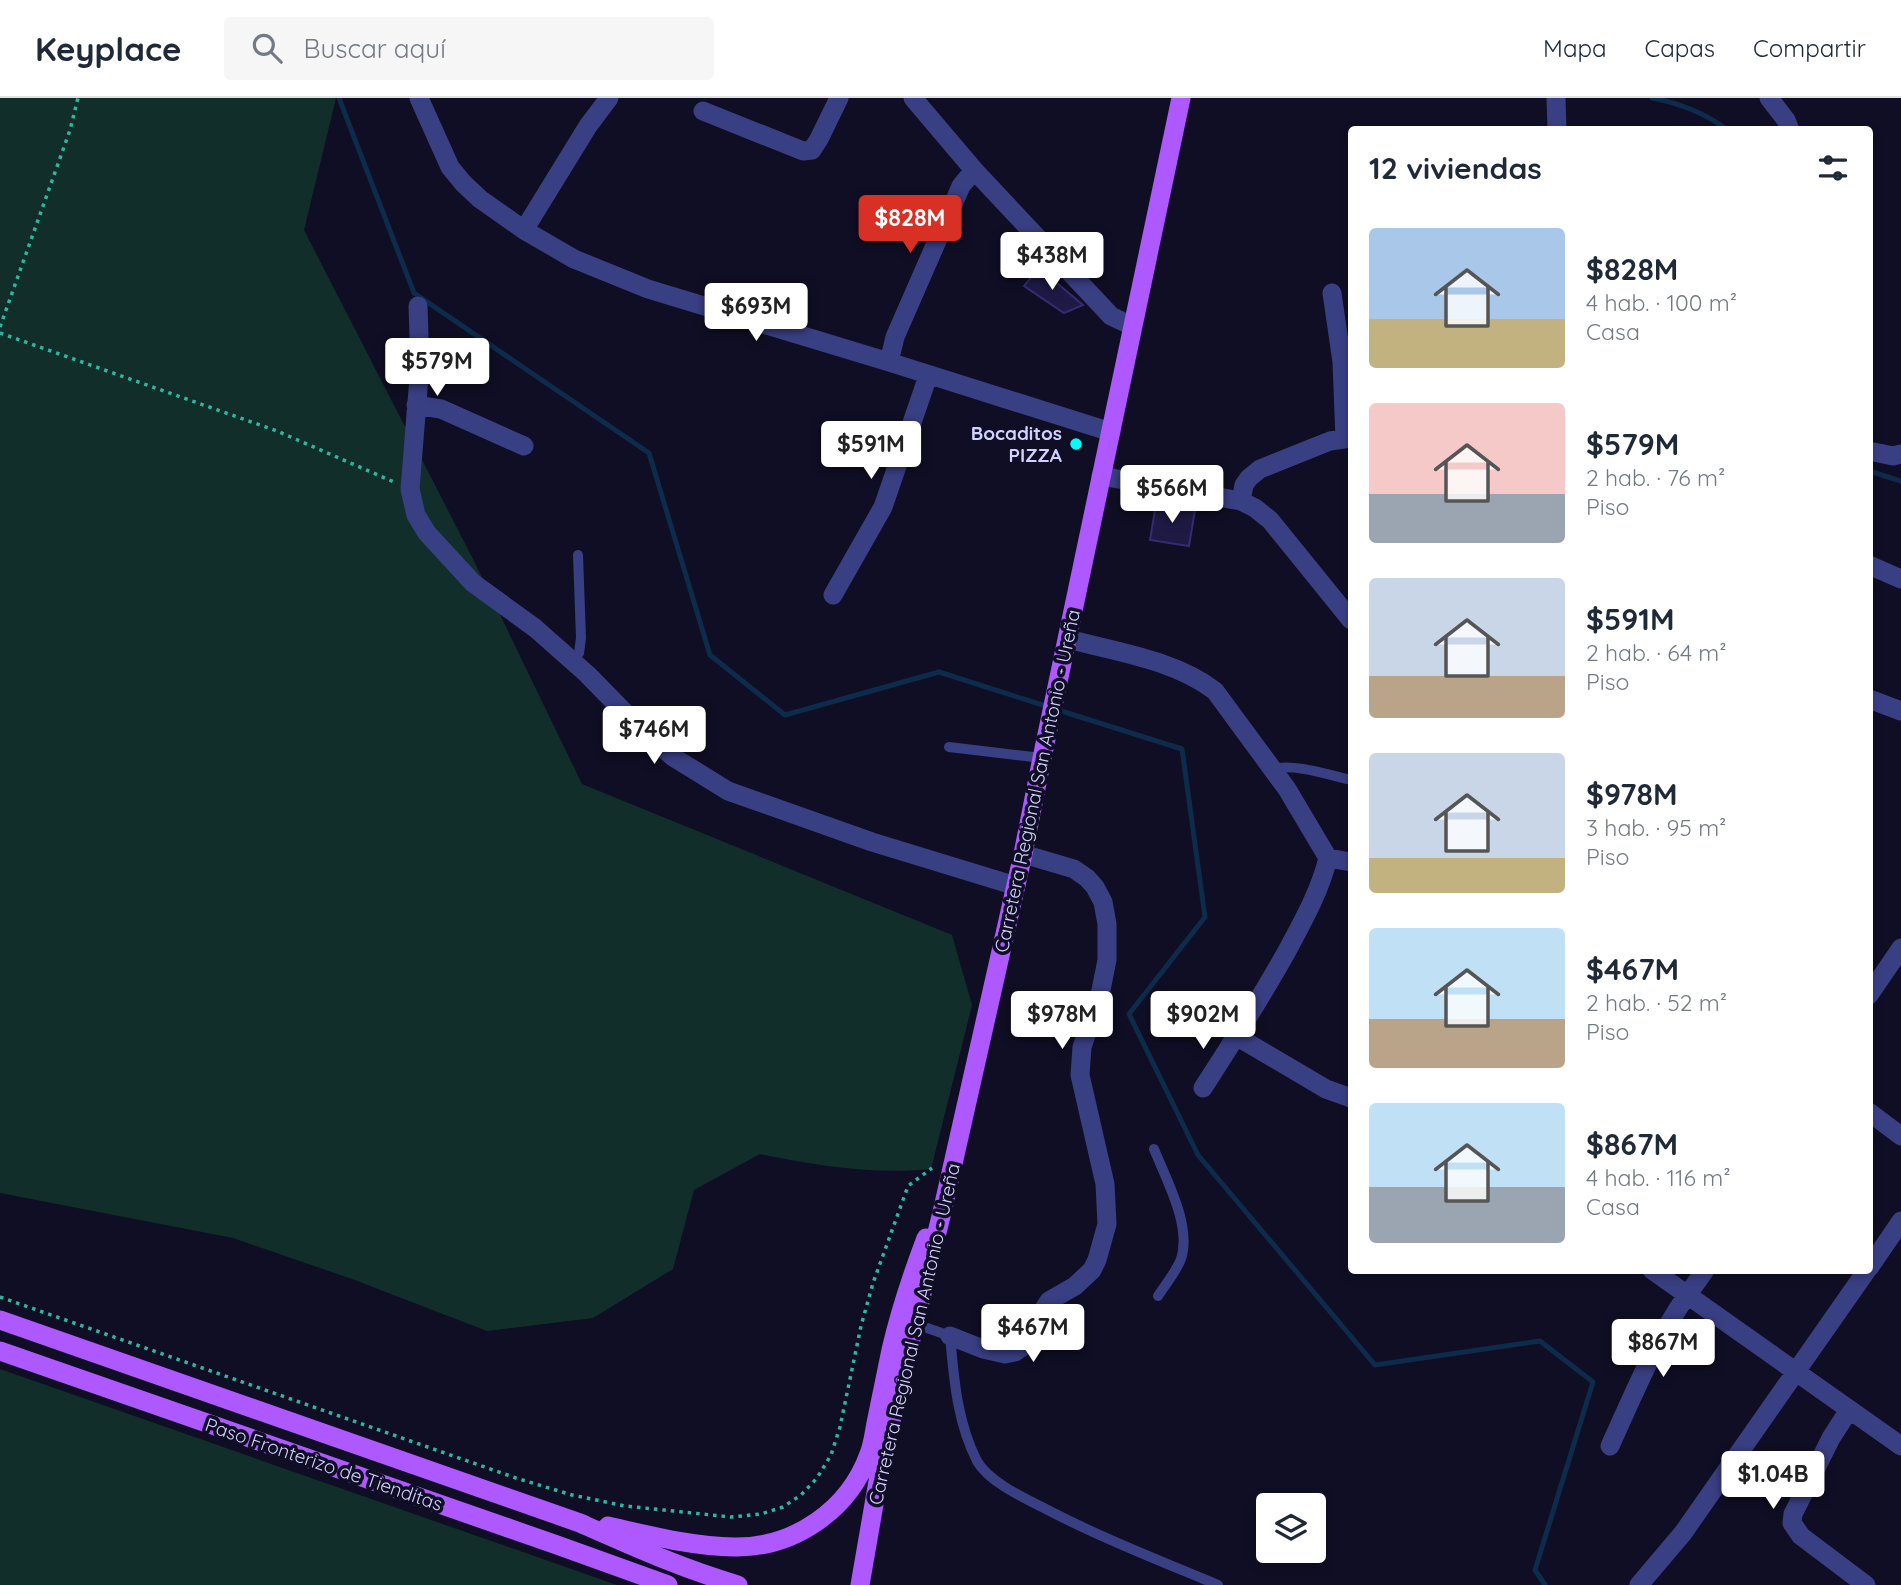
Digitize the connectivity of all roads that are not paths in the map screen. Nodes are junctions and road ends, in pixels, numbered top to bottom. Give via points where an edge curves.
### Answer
1 (419, 98) edge
2 (609, 98) edge
3 (839, 98) edge
4 (913, 98) edge
5 (1181, 98) edge
6 (1556, 98) edge
7 (1769, 98) edge
8 (703, 111) dead end
9 (1557, 126) edge
10 (1788, 126) edge
11 (974, 170) junction
12 (524, 230) junction
13 (1332, 293) dead end
14 (418, 306) dead end
15 (1132, 326) junction
16 (889, 362) junction
17 (928, 376) junction
18 (416, 405) junction
19 (1111, 432) junction
20 (1348, 438) edge
21 (524, 446) dead end
22 (1873, 453) edge
23 (1901, 454) edge
24 (1101, 476) junction
25 (1241, 501) junction
26 (578, 555) dead end
27 (1873, 567) edge
28 (1901, 579) edge
29 (833, 595) dead end
30 (1348, 616) edge
31 (1068, 639) junction
32 (572, 661) junction
33 (1873, 700) edge
34 (1901, 711) edge
35 (949, 747) dead end
36 (1042, 758) junction
37 (1272, 769) junction
38 (1348, 779) edge
39 (1023, 855) junction
40 (1328, 858) junction
41 (1348, 861) edge
42 (1016, 886) junction
43 (1901, 948) edge
44 (1873, 989) edge
45 (1236, 1036) junction
46 (1203, 1088) dead end
47 (1348, 1097) edge
48 (1873, 1115) edge
49 (1901, 1136) edge
50 (1154, 1149) dead end
51 (943, 1208) junction
52 (1901, 1221) edge
53 (1873, 1262) edge
54 (1658, 1274) edge
55 (1702, 1274) edge
56 (1865, 1274) edge
57 (1158, 1296) dead end
58 (1688, 1296) junction
59 (0, 1320) edge
60 (916, 1324) junction
61 (950, 1336) junction
62 (0, 1351) edge
63 (1796, 1373) junction
64 (1849, 1410) junction
65 (1899, 1442) edge
66 (1610, 1446) dead end
67 (580, 1523) junction
68 (652, 1581) edge
69 (668, 1585) edge
70 (738, 1585) edge
71 (860, 1585) edge
72 (1218, 1585) edge
73 (1639, 1585) edge
74 (1867, 1585) edge

1 - 12 street via 450,167 480,199
2 - 12 street
3 - 8 street via 812,150 803,151
4 - 11 street
5 - 15 main road, Carretera Regional San Antonio - Ureña
6 - 9 street
7 - 10 street
11 - 15 street via 1111,316
11 - 16 street via 961,186 895,337
12 - 16 street via 574,259 648,289
13 - 20 street
14 - 18 street
15 - 19 main road, Carretera Regional San Antonio - Ureña
16 - 17 street
17 - 19 street
17 - 29 street via 883,506
18 - 21 street via 441,409
18 - 32 street via 410,489 426,533 473,583
19 - 24 main road, Carretera Regional San Antonio - Ureña
20 - 25 street via 1259,469 1244,485
22 - 23 street
24 - 25 street
24 - 31 main road, Carretera Regional San Antonio - Ureña
25 - 30 street via 1270,520
26 - 32 lane via 581,638 579,653
27 - 28 street
31 - 36 main road, Carretera Regional San Antonio - Ureña
31 - 37 street via 1177,668 1205,683 1224,701
32 - 42 street via 673,757 728,792
33 - 34 street
35 - 36 lane
36 - 39 main road, Carretera Regional San Antonio - Ureña
37 - 38 lane
37 - 40 street
39 - 42 main road, Carretera Regional San Antonio - Ureña
39 - 61 street via 1074,869 1095,887 1103,902 1107,960 1082,1047 1080,1075 1105,1184 1107,1224 1092,1270 1076,1286 1049,1301 1022,1348 1005,1354
40 - 41 street
40 - 45 street via 1305,919
42 - 51 main road, Carretera Regional San Antonio - Ureña
43 - 44 street
45 - 46 street
45 - 47 street via 1325,1089
48 - 49 street
50 - 57 lane via 1180,1213 1183,1236 1181,1259
51 - 60 main road, Carretera Regional San Antonio - Ureña
51 - 67 main road via 929,1229 901,1308 869,1453 856,1480 826,1515 785,1539 733,1547
52 - 53 street
54 - 58 street
55 - 58 street
56 - 63 street
58 - 63 street
58 - 66 street via 1636,1388
59 - 67 main road, Paso Fronterizo de Tienditas
60 - 61 lane
60 - 71 main road, Carretera Regional San Antonio - Ureña via 882,1458
61 - 72 lane via 957,1404 978,1464 1010,1491 1091,1533
62 - 68 main road, Paso Fronterizo de Tienditas
63 - 64 street
63 - 73 street via 1683,1533
64 - 65 street
64 - 74 street via 1793,1514 1793,1523 1801,1536
67 - 70 main road via 654,1556
68 - 69 main road, Paso Fronterizo de Tienditas

